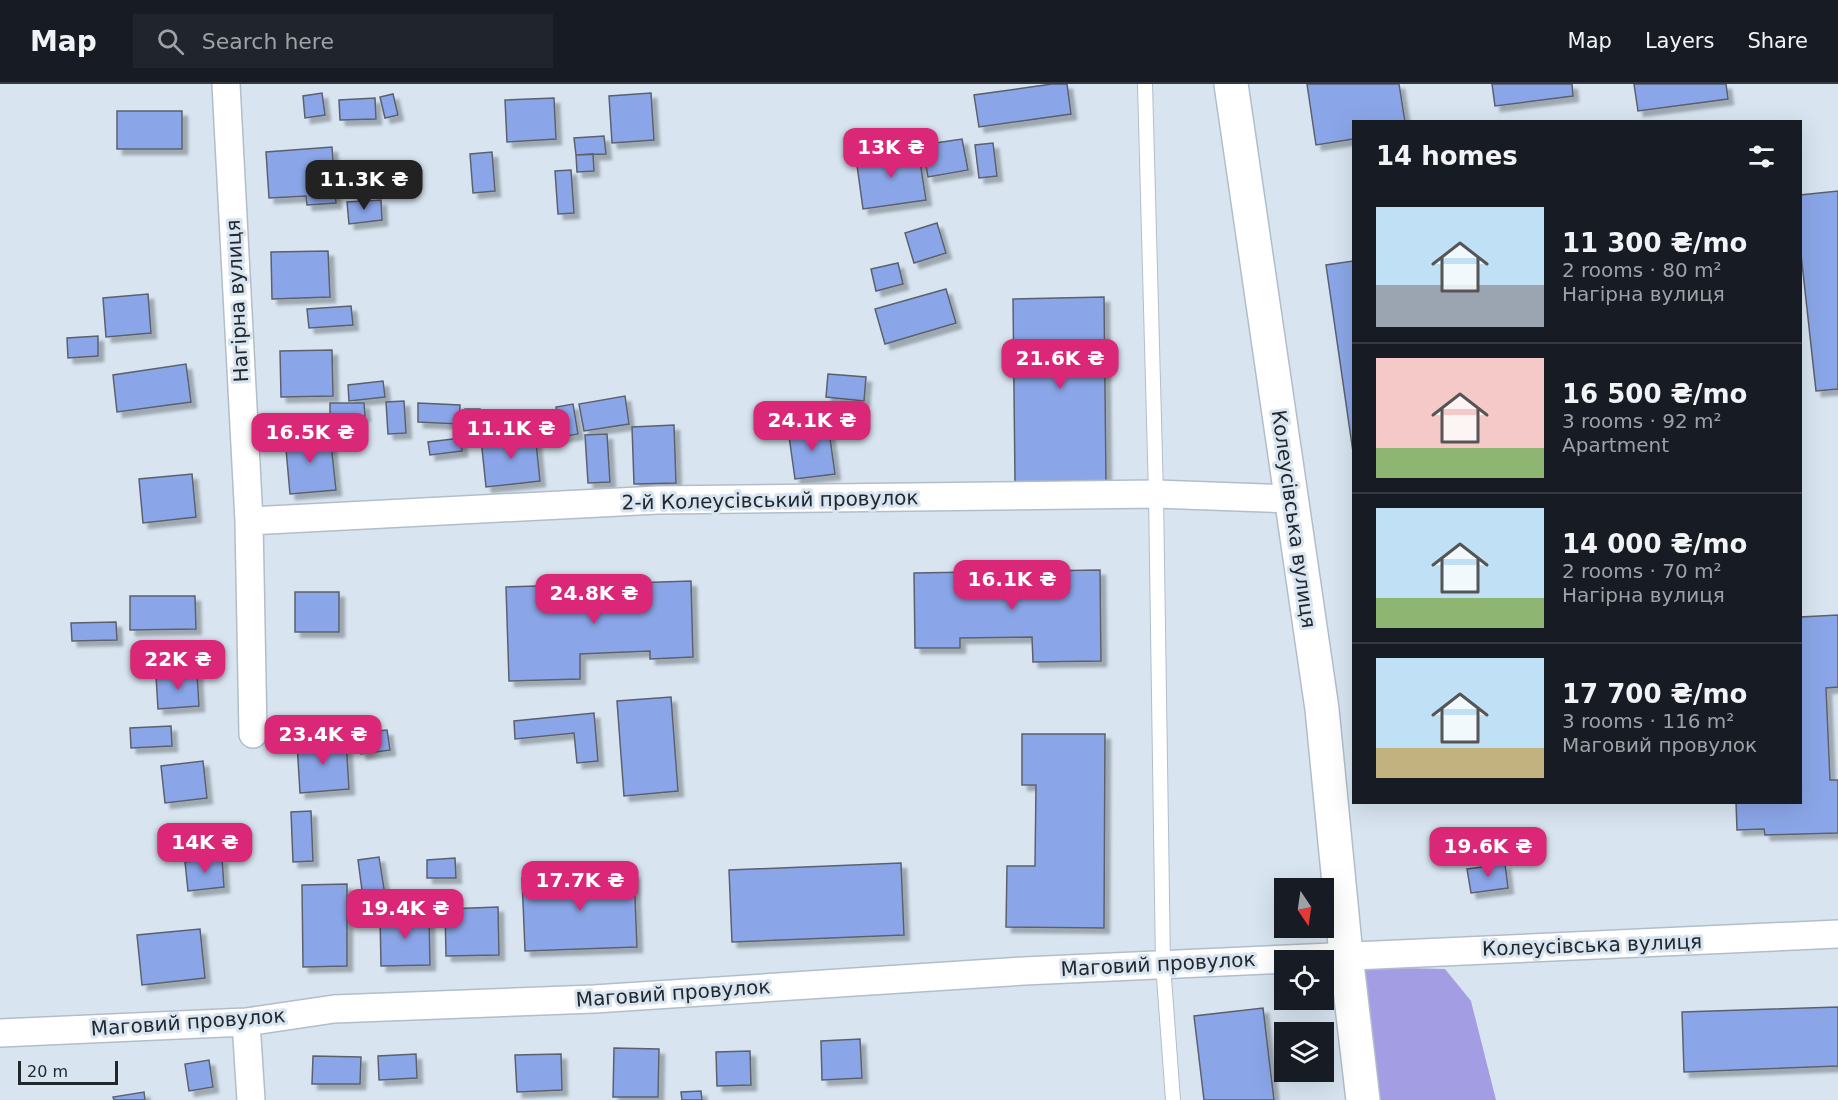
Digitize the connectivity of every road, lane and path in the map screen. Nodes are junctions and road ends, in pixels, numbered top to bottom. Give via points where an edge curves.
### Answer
1 (226, 84) edge
2 (1145, 84) edge
3 (1231, 84) edge
4 (1156, 494) junction
5 (1291, 499) junction
6 (249, 520) junction
7 (253, 734) dead end
8 (1838, 934) edge
9 (1346, 955) junction
10 (1163, 964) junction
11 (246, 1022) junction
12 (0, 1033) edge
13 (251, 1100) edge
14 (1173, 1100) edge
15 (1363, 1100) edge

1 - 6 street, Нагірна вулиця
2 - 4 lane
3 - 5 street, Колеусівська вулиця
4 - 5 street, 2-й Колеусівський провулок
4 - 6 street, 2-й Колеусівський провулок via 658,500
4 - 10 lane
5 - 9 street, Колеусівська вулиця via 1322,709
6 - 7 street, Нагірна вулиця
8 - 9 street, Колеусівська вулиця
9 - 10 street, Маговий провулок
9 - 15 street, Колеусівська вулиця
10 - 11 street, Маговий провулок via 594,999 334,1009
10 - 14 lane
11 - 12 street, Маговий провулок
11 - 13 street

